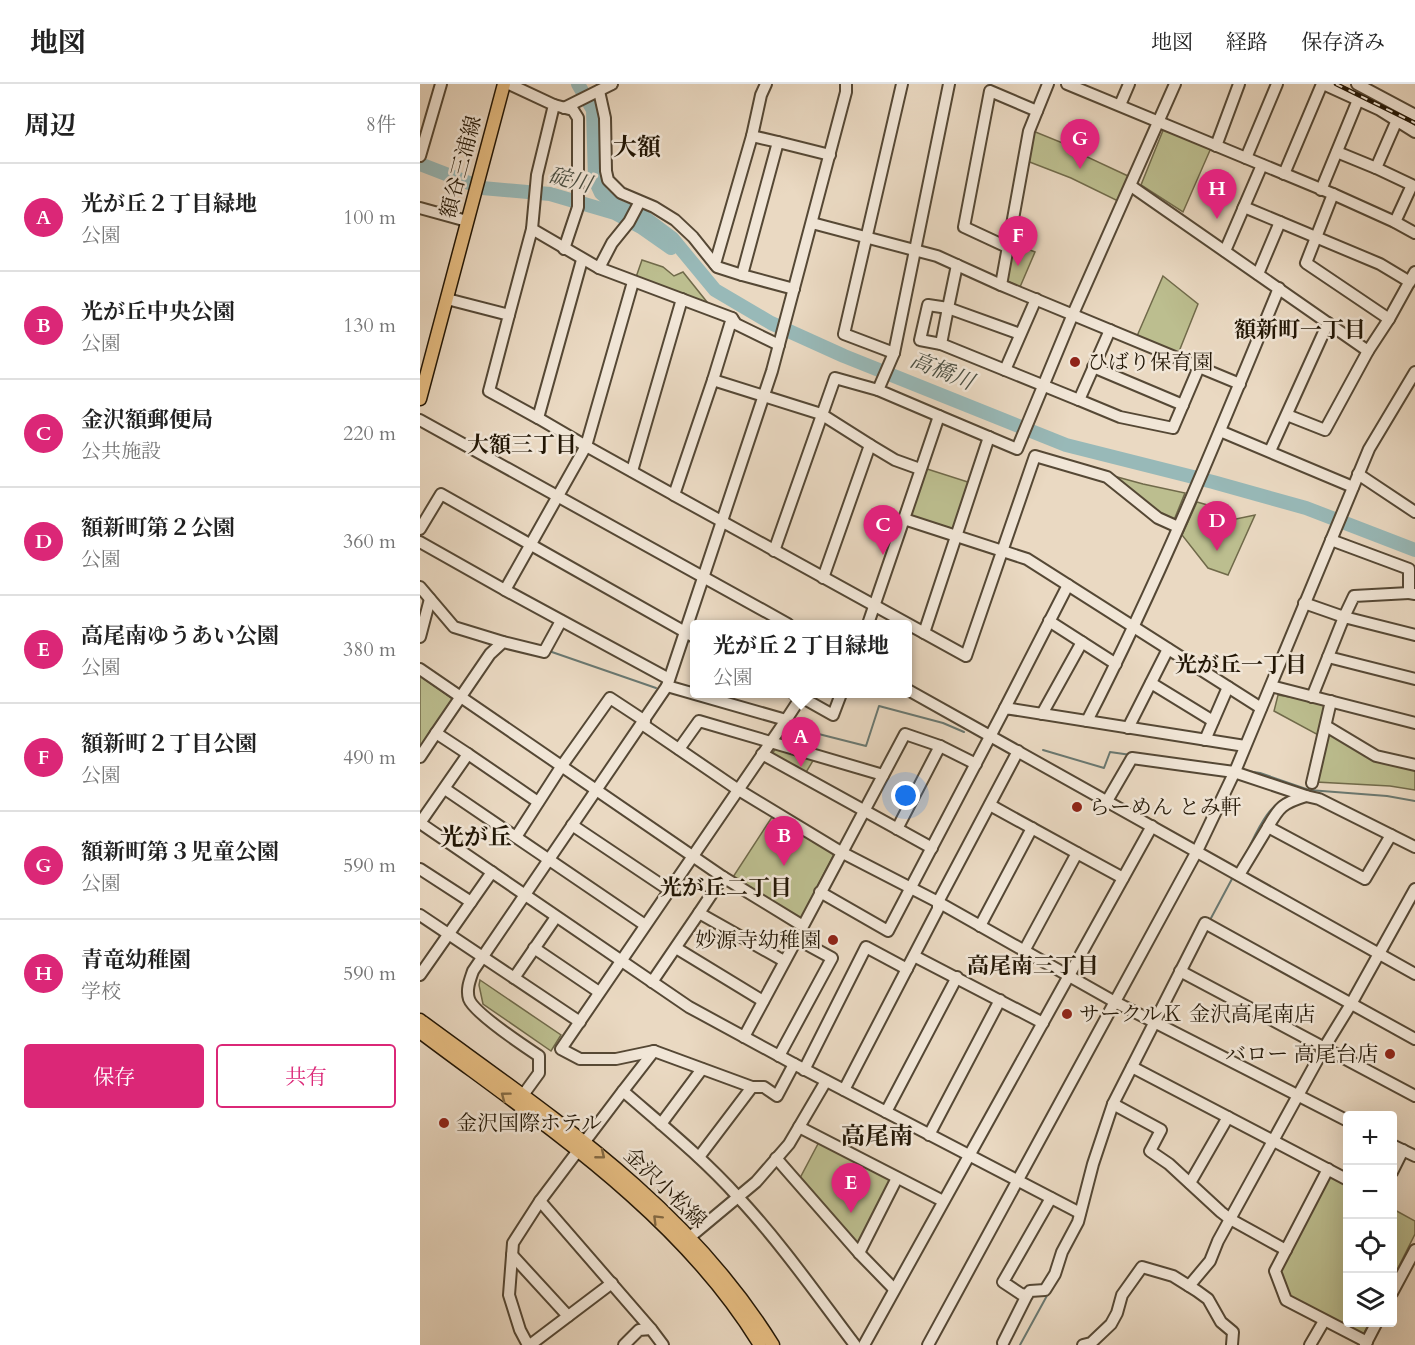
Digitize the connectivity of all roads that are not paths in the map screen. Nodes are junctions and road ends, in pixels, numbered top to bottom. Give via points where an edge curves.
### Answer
1 (441, 84) edge
2 (504, 84) edge
3 (509, 84) edge
4 (612, 84) edge
5 (766, 84) edge
6 (846, 84) edge
7 (902, 84) edge
8 (949, 84) edge
9 (1048, 84) edge
10 (1067, 84) edge
11 (1129, 84) edge
12 (1175, 84) edge
13 (1239, 84) edge
14 (1277, 84) edge
15 (1323, 84) edge
16 (1357, 84) edge
17 (596, 92) junction
18 (1358, 100) junction
19 (1120, 105) junction
20 (559, 106) junction
21 (1037, 111) junction
22 (1415, 115) edge
23 (1397, 120) junction
24 (1158, 122) junction
25 (1415, 132) edge
26 (752, 136) junction
27 (778, 142) junction
28 (1216, 146) junction
29 (1337, 152) junction
30 (831, 155) junction
31 (420, 156) edge
32 (1246, 158) junction
33 (1262, 165) junction
34 (1376, 168) junction
35 (1284, 174) junction
36 (1131, 186) junction
37 (1413, 186) edge
38 (1321, 190) junction
39 (1333, 195) junction
40 (638, 205) dead end
41 (420, 208) edge
42 (1243, 209) junction
43 (467, 221) junction
44 (1280, 222) junction
45 (1395, 222) junction
46 (812, 223) junction
47 (532, 229) junction
48 (1415, 233) edge
49 (1315, 237) junction
50 (866, 238) junction
51 (1007, 247) junction
52 (564, 249) junction
53 (916, 249) junction
54 (1225, 251) junction
55 (582, 260) junction
56 (715, 264) junction
57 (957, 265) junction
58 (599, 268) junction
59 (1258, 274) junction
60 (742, 275) junction
61 (1412, 277) edge
62 (633, 282) junction
63 (1000, 285) junction
64 (1279, 288) junction
65 (794, 289) junction
66 (447, 299) junction
67 (681, 299) junction
68 (1036, 299) junction
69 (948, 308) junction
70 (1073, 314) junction
71 (509, 315) junction
72 (732, 318) junction
73 (1389, 319) junction
74 (1328, 323) junction
75 (1110, 330) junction
76 (1020, 334) junction
77 (779, 344) junction
78 (941, 344) junction
79 (1368, 351) junction
80 (893, 356) junction
81 (1093, 367) junction
82 (1199, 367) junction
83 (1005, 370) junction
84 (1415, 372) edge
85 (713, 380) junction
86 (1240, 384) junction
87 (1043, 386) junction
88 (879, 388) junction
89 (764, 397) junction
90 (420, 399) edge
91 (1079, 400) junction
92 (1183, 405) junction
93 (821, 414) junction
94 (1287, 415) junction
95 (939, 416) junction
96 (538, 418) junction
97 (420, 420) edge
98 (1220, 431) junction
99 (989, 437) junction
100 (870, 445) junction
101 (586, 446) junction
102 (1017, 447) junction
103 (1270, 451) junction
104 (1035, 456) junction
105 (920, 469) junction
106 (632, 471) junction
107 (1358, 474) junction
108 (1353, 487) junction
109 (674, 495) junction
110 (557, 496) junction
111 (1415, 512) edge
112 (904, 519) junction
113 (722, 523) junction
114 (1178, 528) junction
115 (420, 529) edge
116 (956, 536) junction
117 (1331, 538) junction
118 (420, 542) edge
119 (529, 544) junction
120 (774, 551) junction
121 (1003, 552) junction
122 (703, 577) junction
123 (823, 578) junction
124 (1068, 585) junction
125 (420, 587) edge
126 (504, 590) junction
127 (1412, 594) edge
128 (430, 598) junction
129 (1304, 603) junction
130 (875, 606) junction
131 (1344, 617) junction
132 (693, 620) edge
133 (781, 620) edge
134 (870, 620) edge
135 (900, 620) edge
136 (561, 621) junction
137 (1049, 621) junction
138 (912, 626) edge
139 (1134, 628) junction
140 (924, 633) junction
141 (690, 634) edge
142 (1415, 636) edge
143 (420, 637) edge
144 (503, 642) junction
145 (1082, 642) junction
146 (1168, 649) junction
147 (1328, 657) junction
148 (1116, 664) junction
149 (420, 669) edge
150 (1415, 679) edge
151 (668, 683) junction
152 (1151, 683) junction
153 (1271, 686) junction
154 (1228, 687) junction
155 (690, 691) edge
156 (912, 692) edge
157 (460, 696) junction
158 (1312, 697) junction
159 (712, 698) edge
160 (796, 698) edge
161 (802, 698) edge
162 (839, 698) edge
163 (1331, 701) junction
164 (1005, 708) junction
165 (1262, 708) junction
166 (1042, 714) junction
167 (1087, 721) junction
168 (1213, 721) junction
169 (643, 723) junction
170 (784, 723) junction
171 (1415, 723) edge
172 (1326, 726) junction
173 (1128, 728) junction
174 (436, 733) junction
175 (991, 736) junction
176 (1205, 740) junction
177 (771, 741) junction
178 (940, 746) junction
179 (1245, 746) junction
180 (679, 749) junction
181 (1017, 751) junction
182 (468, 754) junction
183 (762, 754) junction
184 (420, 757) edge
185 (976, 764) junction
186 (1415, 765) edge
187 (561, 767) junction
188 (1235, 770) junction
189 (883, 775) junction
190 (1312, 783) dead end
191 (446, 789) junction
192 (737, 789) junction
193 (596, 791) junction
194 (1306, 796) junction
195 (1107, 801) junction
196 (538, 802) junction
197 (990, 805) junction
198 (864, 810) junction
199 (420, 823) edge
200 (572, 825) junction
201 (1152, 826) junction
202 (1268, 826) junction
203 (1032, 828) junction
204 (897, 829) junction
205 (1390, 835) junction
206 (516, 837) junction
207 (932, 848) junction
208 (1415, 848) edge
209 (1197, 851) junction
210 (841, 852) junction
211 (1077, 853) junction
212 (693, 856) junction
213 (549, 859) junction
214 (420, 869) edge
215 (492, 872) junction
216 (1239, 875) junction
217 (723, 877) junction
218 (1123, 878) junction
219 (910, 889) junction
220 (1415, 889) edge
221 (669, 891) junction
222 (820, 892) junction
223 (525, 894) junction
224 (471, 902) junction
225 (938, 902) junction
226 (699, 913) junction
227 (420, 915) edge
228 (556, 917) junction
229 (645, 925) junction
230 (803, 926) junction
231 (980, 926) junction
232 (449, 934) junction
233 (797, 939) junction
234 (534, 948) junction
235 (675, 948) junction
236 (1024, 951) junction
237 (1379, 954) junction
238 (914, 956) junction
239 (483, 957) junction
240 (621, 960) junction
241 (424, 961) edge
242 (784, 961) junction
243 (907, 969) junction
244 (1180, 971) junction
245 (1415, 974) edge
246 (420, 975) edge
247 (1069, 976) junction
248 (957, 977) junction
249 (514, 978) junction
250 (652, 982) junction
251 (599, 992) junction
252 (1000, 1000) junction
253 (763, 1001) junction
254 (1115, 1002) junction
255 (1351, 1004) junction
256 (420, 1020) edge
257 (580, 1022) junction
258 (1043, 1023) junction
259 (1155, 1023) junction
260 (420, 1032) edge
261 (744, 1037) junction
262 (1415, 1039) edge
263 (1324, 1048) junction
264 (654, 1051) junction
265 (779, 1056) junction
266 (799, 1067) junction
267 (1132, 1067) junction
268 (702, 1069) junction
269 (826, 1081) junction
270 (752, 1087) junction
271 (844, 1090) junction
272 (623, 1091) junction
273 (523, 1095) junction
274 (1298, 1096) junction
275 (1415, 1096) edge
276 (1113, 1104) junction
277 (886, 1112) junction
278 (1228, 1117) junction
279 (1343, 1119) edge
280 (661, 1124) junction
281 (799, 1127) junction
282 (928, 1135) junction
283 (1274, 1141) junction
284 (580, 1146) junction
285 (1397, 1147) edge
286 (1403, 1150) junction
287 (969, 1156) junction
288 (1415, 1156) edge
289 (699, 1157) junction
290 (776, 1158) junction
291 (1396, 1165) edge
292 (1328, 1169) junction
293 (897, 1178) junction
294 (1343, 1178) edge
295 (1017, 1180) junction
296 (1190, 1183) junction
297 (737, 1196) junction
298 (1051, 1198) junction
299 (540, 1201) junction
300 (943, 1201) junction
301 (1080, 1213) junction
302 (1230, 1219) junction
303 (686, 1241) junction
304 (1286, 1250) junction
305 (859, 1253) junction
306 (512, 1255) junction
307 (1414, 1255) edge
308 (612, 1283) junction
309 (1397, 1284) edge
310 (1189, 1286) junction
311 (894, 1289) junction
312 (1027, 1295) junction
313 (568, 1316) junction
314 (1324, 1321) junction
315 (1375, 1327) edge
316 (651, 1329) junction
317 (1003, 1343) dead end
318 (1366, 1344) edge
319 (529, 1345) edge
320 (624, 1345) edge
321 (663, 1345) edge
322 (760, 1345) edge
323 (772, 1345) edge
324 (855, 1345) edge
325 (864, 1345) edge
326 (928, 1345) edge
327 (1083, 1345) edge
328 (1232, 1345) edge
329 (1310, 1345) edge

1 - 31 street
2 - 43 main road, 額谷三浦線
3 - 20 street
4 - 17 street
5 - 26 street
6 - 30 street
7 - 50 street
8 - 53 street
9 - 21 street
10 - 19 street
11 - 19 street
12 - 24 street
13 - 28 street
14 - 32 street
15 - 18 street
15 - 35 street
16 - 22 street
17 - 20 street
17 - 56 street via 605,118 608,180 621,193 675,220
18 - 23 street
18 - 29 street
19 - 24 street
20 - 47 street via 535,184
20 - 52 street via 573,110 578,118 577,212
21 - 51 street via 1029,131
21 - 51 street via 990,92 964,227
23 - 25 street
23 - 34 street
24 - 28 street
24 - 36 street
26 - 27 street
26 - 56 street
27 - 30 street
27 - 60 street
28 - 32 street
29 - 34 street
29 - 38 street
30 - 46 street
32 - 33 street
33 - 35 street
33 - 42 street
34 - 37 street
35 - 38 street
36 - 54 street
36 - 70 street
37 - 45 street
38 - 39 street
39 - 45 street
39 - 49 street
40 - 58 street
41 - 43 street
42 - 44 street
42 - 54 street
43 - 66 main road, 額谷三浦線
44 - 49 street
44 - 59 street
45 - 48 street
46 - 50 street
46 - 65 street
47 - 52 street
47 - 71 street
49 - 61 street
49 - 73 street via 1306,262
50 - 53 street
50 - 80 street via 844,334
51 - 63 street
52 - 55 street
53 - 57 street
53 - 80 street
54 - 59 street
55 - 58 street
55 - 96 street
56 - 60 street
57 - 63 street
57 - 69 street
58 - 62 street
59 - 64 street
60 - 65 street
61 - 73 street
62 - 67 street
62 - 101 street
63 - 68 street
64 - 74 street
64 - 86 street
65 - 77 street
66 - 71 street
66 - 90 main road, 額谷三浦線
67 - 72 street
67 - 106 street
68 - 70 street
68 - 76 street
69 - 76 street
69 - 78 street
69 - 78 street via 928,306 920,339
70 - 75 street
70 - 87 street
71 - 96 street via 489,391
72 - 77 street via 736,324
72 - 85 street
73 - 79 street
74 - 79 street
74 - 94 street
75 - 81 street
75 - 82 street
76 - 83 street
77 - 89 street
78 - 83 street
79 - 94 street via 1325,430
80 - 88 street
81 - 91 street
81 - 92 street
82 - 86 street
82 - 92 street
83 - 87 street
84 - 107 street
85 - 89 street
85 - 109 street
86 - 98 street
87 - 91 street
87 - 102 street
88 - 93 street via 834,378
88 - 95 street
89 - 93 street
89 - 113 street
91 - 92 street via 1120,417 1173,428
93 - 100 street
93 - 120 street
94 - 103 street
95 - 99 street
95 - 105 street
96 - 101 street
97 - 110 street
98 - 103 street
98 - 114 street
99 - 102 street
99 - 116 street
100 - 105 street
100 - 123 street
101 - 106 street
101 - 110 street
102 - 104 street
103 - 108 street
104 - 114 street via 1107,477 1158,519
104 - 121 street
105 - 112 street
106 - 109 street
107 - 108 street
107 - 111 street
108 - 117 street
109 - 113 street
110 - 119 street
110 - 122 street
112 - 116 street
112 - 130 street
113 - 120 street
113 - 122 street
114 - 139 street
115 - 119 street via 441,494
116 - 121 street
116 - 140 street
117 - 127 street via 1409,569
117 - 129 street
118 - 126 street
119 - 126 street
119 - 141 street
120 - 123 street
121 - 124 street via 1027,559
121 - 140 street via 966,656
122 - 132 street
122 - 133 street
123 - 130 street
124 - 137 street
124 - 139 street
125 - 128 street
126 - 136 street
127 - 131 street via 1354,597
128 - 143 street
128 - 144 street via 454,627
129 - 131 street
129 - 153 street
130 - 134 street
130 - 135 street
131 - 142 street
131 - 147 street
136 - 144 street via 544,652
136 - 151 street
137 - 145 street
137 - 164 street
138 - 140 street
139 - 146 street
139 - 148 street
141 - 151 street
144 - 157 street
145 - 148 street
145 - 166 street
146 - 152 street
146 - 154 street
147 - 150 street
147 - 158 street
148 - 167 street
149 - 157 street
151 - 155 street
151 - 169 street
152 - 168 street
152 - 173 street
153 - 158 street
153 - 165 street
154 - 165 street
154 - 168 street
156 - 175 street
157 - 174 street
157 - 187 street
158 - 163 street
159 - 170 street
160 - 170 street
161 - 162 street via 833,715
163 - 171 street
163 - 172 street
164 - 166 street
164 - 175 street
165 - 179 street
166 - 167 street
167 - 173 street
168 - 176 street
169 - 180 street
169 - 187 street via 610,698
169 - 193 street
170 - 177 street
172 - 186 street via 1376,756
172 - 190 street
173 - 176 street
174 - 182 street
174 - 184 street
175 - 181 street
175 - 185 street
176 - 179 street
177 - 180 street via 699,721
177 - 183 street
177 - 189 street
178 - 185 street
178 - 189 street via 905,734
178 - 204 street
179 - 188 street
180 - 192 street
181 - 195 street
181 - 197 street
182 - 191 street
182 - 196 street
183 - 192 street
183 - 198 street
185 - 207 street
187 - 193 street
187 - 196 street
188 - 194 street
188 - 195 street via 1132,758
188 - 209 street
189 - 198 street
191 - 199 street
191 - 206 street
192 - 210 street
192 - 212 street
193 - 200 street
193 - 212 street
194 - 202 street via 1279,808
194 - 205 street via 1335,806
195 - 201 street
196 - 206 street
197 - 203 street
197 - 225 street
198 - 204 street
198 - 210 street
199 - 215 street
200 - 213 street
200 - 221 street
201 - 209 street
201 - 218 street
202 - 205 street via 1365,879
202 - 216 street
203 - 211 street
203 - 231 street
204 - 207 street
205 - 208 street
206 - 213 street
207 - 219 street
209 - 216 street
209 - 254 street
210 - 219 street
210 - 222 street
211 - 218 street
211 - 236 street
212 - 217 street
212 - 221 street
213 - 223 street
213 - 229 street
214 - 224 street
215 - 223 street
215 - 224 street
216 - 237 street
217 - 226 street
217 - 230 street
218 - 247 street
219 - 222 street via 888,931
219 - 225 street
220 - 237 street
221 - 229 street
222 - 230 street
223 - 228 street
223 - 239 street
224 - 232 street
225 - 231 street
225 - 238 street
226 - 235 street
226 - 242 street
227 - 232 street
228 - 234 street
228 - 240 street
229 - 240 street
230 - 233 street
231 - 236 street
232 - 239 street
232 - 241 street
233 - 242 street
233 - 265 street via 831,958
234 - 249 street
234 - 251 street
235 - 250 street
235 - 253 street
236 - 247 street
237 - 245 street
237 - 255 street
238 - 243 street
238 - 248 street
239 - 249 street
239 - 273 street via 467,988 469,1000 539,1056 539,1073
240 - 250 street
240 - 251 street
241 - 246 street
242 - 253 street
243 - 266 street via 866,948
243 - 271 street
244 - 255 street via 1206,922
244 - 259 street
244 - 263 street
247 - 254 street
247 - 258 street
248 - 252 street
248 - 277 street
249 - 257 street
250 - 261 street
251 - 257 street
252 - 258 street
252 - 282 street
253 - 261 street
254 - 259 street
254 - 295 street
255 - 262 street
255 - 263 street
256 - 273 main road, 金沢小松線
257 - 264 street via 561,1049 580,1059 616,1059
258 - 287 street
259 - 267 street
259 - 274 street
284 -> 260 main road, 金沢小松線
261 - 265 street
263 - 274 street
263 - 275 street
264 - 268 street
264 - 272 street
265 - 266 street
266 - 269 street
266 - 270 street via 777,1096 764,1087
267 - 276 street
267 - 278 street
268 - 270 street
268 - 280 street
269 - 271 street
269 - 281 street
270 - 289 street
271 - 277 street
272 - 280 street
272 - 284 street
273 - 284 main road, 金沢小松線
274 - 279 street
274 - 283 street
276 - 296 street via 1161,1130 1150,1151
276 - 301 street
277 - 282 street
278 - 283 street
278 - 296 street
280 - 289 street
281 - 290 street
281 - 293 street
282 - 287 street
283 - 292 street
283 - 302 street
284 - 299 street
284 - 303 main road, 金沢小松線
285 - 286 street
286 - 288 street
286 - 291 street
287 - 295 street
287 - 300 street
289 - 297 street
290 - 297 street via 756,1182
290 - 305 street
292 - 294 street
292 - 304 street
293 - 300 street
293 - 305 street
295 - 298 street
295 - 326 street
296 - 302 street
297 - 303 street
297 - 324 street
298 - 301 street
298 - 312 street via 1003,1282
299 - 306 street via 513,1243
299 - 308 street
300 - 311 street
301 - 312 street via 1045,1290 1030,1291
302 - 304 street
302 - 310 street via 1210,1261
303 - 322 main road, 金沢小松線
303 - 323 main road, 金沢小松線 via 715,1266
304 - 314 street via 1275,1271 1286,1300
305 - 311 street
306 - 313 street
306 - 319 street via 509,1295
307 - 309 street
308 - 313 street
308 - 316 street
310 - 327 street via 1173,1276 1142,1267 1122,1295 1111,1324
310 - 328 street via 1208,1299 1221,1322 1233,1332
311 - 325 street
312 - 317 street
313 - 319 street
314 - 318 street
314 - 329 street
315 - 318 street
316 - 320 street via 639,1330
316 - 321 street

